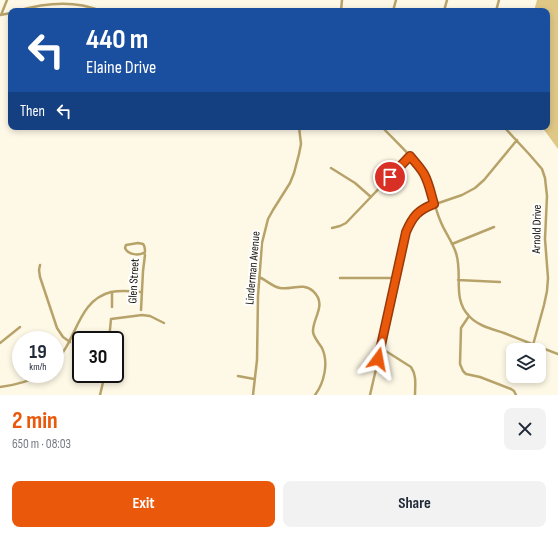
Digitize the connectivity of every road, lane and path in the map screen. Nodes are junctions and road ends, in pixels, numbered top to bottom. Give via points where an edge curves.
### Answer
1 (7, 0) edge
2 (27, 8) edge
3 (95, 8) edge
4 (1, 15) edge
5 (300, 130) edge
6 (385, 130) edge
7 (507, 130) edge
8 (517, 140) junction
9 (410, 156) junction
10 (332, 168) dead end
11 (371, 197) junction
12 (434, 204) junction
13 (494, 227) dead end
14 (332, 228) dead end
15 (452, 244) junction
16 (144, 253) junction
17 (40, 264) dead end
18 (259, 277) junction
19 (340, 278) dead end
20 (396, 278) junction
21 (458, 280) junction
22 (500, 282) dead end
23 (112, 292) junction
24 (142, 292) junction
25 (112, 307) dead end
26 (141, 310) dead end
27 (469, 316) junction
28 (164, 323) dead end
29 (20, 327) dead end
30 (110, 331) edge
31 (70, 342) junction
32 (0, 343) edge
33 (528, 343) edge
34 (534, 343) edge
35 (381, 348) junction
36 (546, 350) edge
37 (64, 351) edge
38 (558, 354) edge
39 (238, 376) dead end
40 (254, 379) junction
41 (22, 383) edge
42 (103, 383) edge
43 (0, 387) edge
44 (100, 395) edge
45 (253, 395) edge
46 (315, 395) edge
47 (370, 395) edge
48 (415, 395) edge
49 (516, 395) edge

1 - 4 street
2 - 3 street via 58,2 72,2
5 - 18 street, Linderman Avenue via 296,166 290,183 266,224
6 - 9 street
7 - 8 street, Arnold Drive
8 - 12 street via 475,188
8 - 34 street, Arnold Drive via 546,178 545,239 548,278
9 - 11 street
9 - 12 street via 427,179
10 - 11 street via 356,183
11 - 14 street via 346,222
12 - 15 street
12 - 20 street via 417,213 409,225
13 - 15 street
15 - 21 street via 458,262
16 - 16 street via 143,244 125,246 129,253
16 - 24 street, Glen Street
17 - 31 street via 40,277 57,328
18 - 40 street, Linderman Avenue
18 - 46 street via 279,288 308,288 317,297 318,312 313,332 323,351 325,368 321,386
19 - 20 street
20 - 35 street
21 - 22 street
21 - 27 street via 460,301
23 - 24 street
23 - 25 street
23 - 31 street via 93,300 85,310
24 - 26 street, Glen Street
27 - 33 street via 478,323
27 - 49 street via 461,331 461,369 466,374 512,389
28 - 30 street, Glen Street via 142,314 111,319
29 - 32 street
31 - 37 street
35 - 47 street
35 - 48 street via 411,367 416,377
36 - 38 street
39 - 40 street
40 - 45 street, Linderman Avenue
41 - 43 street
42 - 44 street

